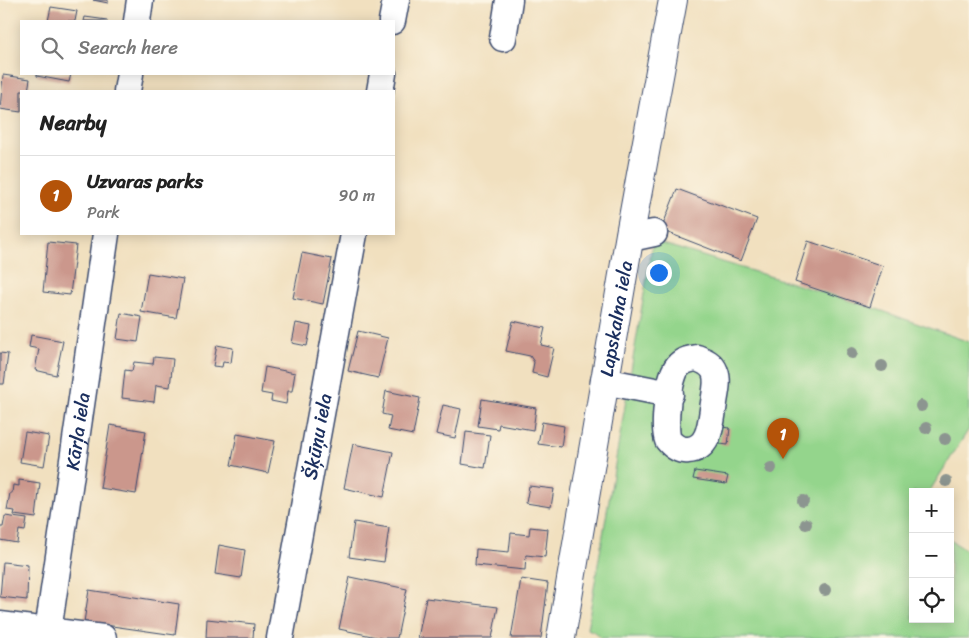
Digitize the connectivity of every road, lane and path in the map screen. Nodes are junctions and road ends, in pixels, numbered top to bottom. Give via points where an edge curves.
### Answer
1 (140, 0) edge
2 (396, 0) edge
3 (509, 0) edge
4 (673, 0) edge
5 (137, 20) edge
6 (392, 20) edge
7 (503, 38) dead end
8 (130, 75) edge
9 (383, 75) edge
10 (127, 90) edge
11 (380, 90) edge
12 (106, 235) edge
13 (354, 235) edge
14 (604, 380) junction
15 (670, 394) dead end
16 (0, 625) edge
17 (48, 634) edge
18 (103, 638) edge
19 (280, 638) edge
20 (562, 638) edge

1 - 5 street
2 - 6 street
3 - 7 street
4 - 14 main road, Lapskalna iela via 642,234
8 - 10 street
9 - 11 street
12 - 17 street, Kārļa iela
13 - 19 street, Šķūņu iela
14 - 15 street
14 - 20 main road, Lapskalna iela
16 - 17 street
17 - 18 street

